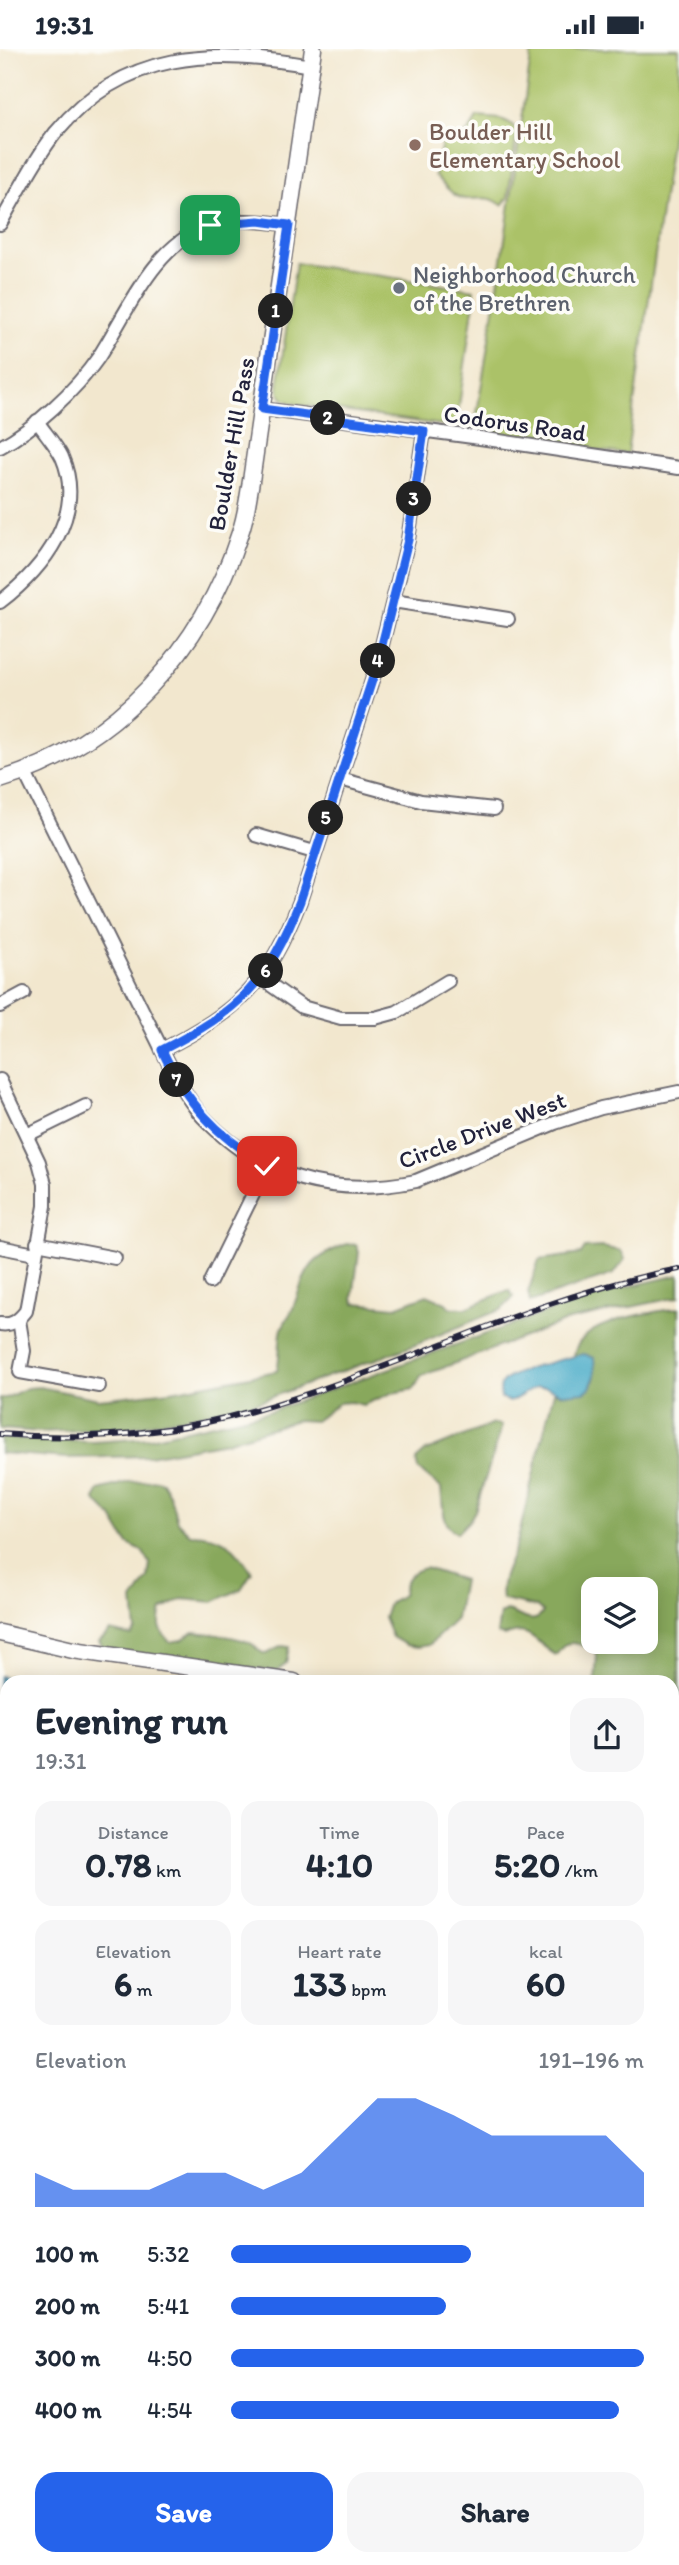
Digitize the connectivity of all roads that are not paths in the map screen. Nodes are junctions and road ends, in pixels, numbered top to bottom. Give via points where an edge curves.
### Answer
1 (313, 49) edge
2 (311, 66) junction
3 (0, 224) edge
4 (289, 225) junction
5 (262, 409) junction
6 (37, 421) junction
7 (424, 431) junction
8 (0, 447) edge
9 (679, 468) edge
10 (393, 601) junction
11 (0, 602) edge
12 (508, 619) dead end
13 (25, 772) junction
14 (340, 779) junction
15 (0, 780) edge
16 (494, 810) dead end
17 (256, 835) dead end
18 (314, 852) junction
19 (261, 978) junction
20 (448, 981) dead end
21 (24, 993) dead end
22 (0, 1006) edge
23 (162, 1050) junction
24 (0, 1080) edge
25 (679, 1092) edge
26 (12, 1103) junction
27 (86, 1106) dead end
28 (0, 1109) edge
29 (27, 1135) junction
30 (267, 1166) junction
31 (0, 1247) edge
32 (36, 1248) junction
33 (115, 1258) dead end
34 (210, 1282) dead end
35 (19, 1321) junction
36 (0, 1324) edge
37 (99, 1386) dead end
38 (0, 1633) edge
39 (246, 1675) edge

1 - 2 street, Boulder Hill Pass
2 - 3 street via 211,54 170,59 128,74 92,97 61,126
2 - 4 street, Boulder Hill Pass
4 - 5 street, Boulder Hill Pass
4 - 6 street via 259,221 210,225 181,241 155,266 96,360
5 - 7 street, Codorus Road
5 - 13 street, Boulder Hill Pass via 241,531 224,577 188,642 144,695 99,733
6 - 8 street
6 - 11 street via 65,467 67,514 54,545 36,570
7 - 9 street, Codorus Road
7 - 10 street via 408,540
10 - 12 street
10 - 14 street
13 - 15 street, Boulder Hill Pass
13 - 23 street, Circle Drive West
14 - 16 street via 421,801
14 - 18 street
17 - 18 street
18 - 19 street via 285,939
19 - 20 street via 302,1007 341,1018 397,1012
19 - 23 street via 221,1017
21 - 22 street
23 - 30 street, Circle Drive West via 202,1116 227,1140
24 - 26 street
25 - 30 street, Circle Drive West via 555,1123 416,1181 391,1186 340,1188
26 - 28 street
26 - 29 street
27 - 29 street
29 - 32 street via 45,1184
30 - 34 street
31 - 32 street
32 - 33 street
32 - 35 street via 26,1311
35 - 36 street
35 - 37 street via 24,1351 20,1372
38 - 39 street via 73,1650

